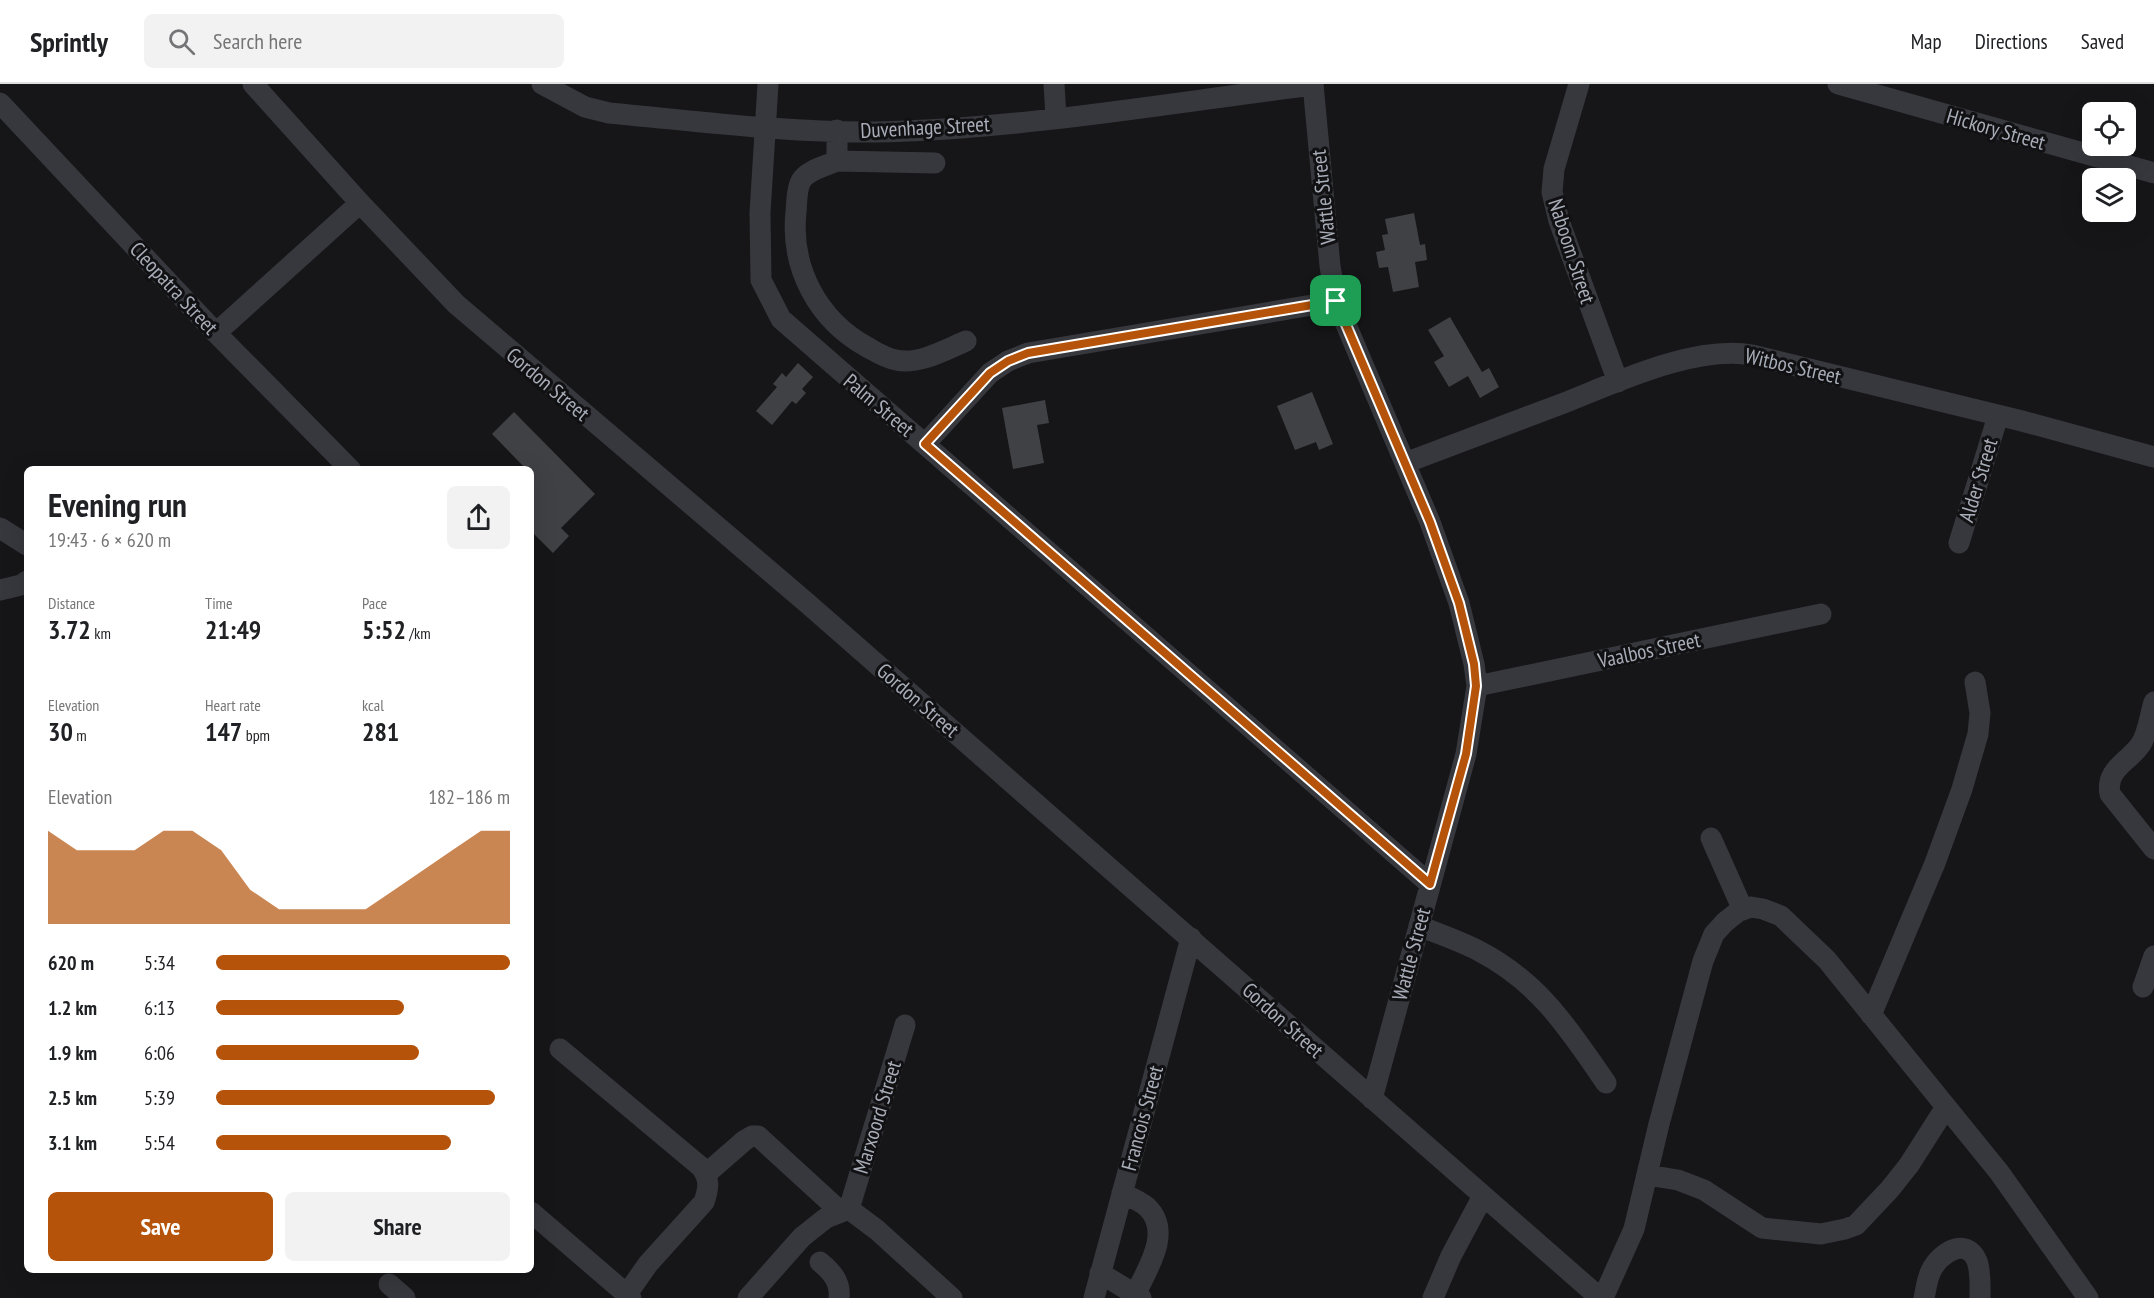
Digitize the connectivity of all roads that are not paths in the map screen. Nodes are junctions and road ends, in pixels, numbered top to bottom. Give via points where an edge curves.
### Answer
1 (253, 84) edge
2 (542, 84) edge
3 (768, 84) edge
4 (1054, 84) edge
5 (1579, 84) edge
6 (1838, 84) edge
7 (1312, 85) edge
8 (0, 103) edge
9 (1056, 117) junction
10 (764, 127) junction
11 (837, 130) junction
12 (837, 161) junction
13 (935, 163) dead end
14 (2154, 173) edge
15 (360, 203) junction
16 (1336, 301) junction
17 (216, 333) junction
18 (966, 341) dead end
19 (1618, 382) junction
20 (1998, 416) junction
21 (925, 444) junction
22 (2154, 457) edge
23 (1406, 463) junction
24 (347, 466) edge
25 (0, 528) edge
26 (24, 543) edge
27 (1959, 543) dead end
28 (24, 583) edge
29 (0, 590) edge
30 (1821, 614) dead end
31 (1975, 682) dead end
32 (1476, 686) junction
33 (2154, 702) edge
34 (1711, 838) dead end
35 (2154, 849) edge
36 (1430, 884) junction
37 (1743, 910) junction
38 (1419, 926) junction
39 (1191, 938) junction
40 (2154, 956) edge
41 (2143, 987) dead end
42 (1872, 1015) junction
43 (905, 1025) dead end
44 (560, 1049) dead end
45 (1606, 1083) dead end
46 (1372, 1099) junction
47 (1946, 1107) junction
48 (706, 1174) junction
49 (1647, 1175) junction
50 (1122, 1193) junction
51 (1484, 1196) junction
52 (845, 1211) junction
53 (534, 1215) edge
54 (820, 1262) dead end
55 (1100, 1274) junction
56 (389, 1284) dead end
57 (629, 1296) edge
58 (1138, 1296) edge
59 (405, 1298) edge
60 (748, 1298) edge
61 (839, 1298) edge
62 (952, 1298) edge
63 (1094, 1298) edge
64 (1433, 1298) edge
65 (1602, 1298) edge
66 (1924, 1298) edge
67 (1980, 1298) edge
68 (2088, 1298) edge

1 - 15 street, Gordon Street
2 - 10 street, Duvenhage Street via 585,107 609,113
3 - 10 street, Palm Street
4 - 9 street
5 - 19 street, Naboom Street via 1554,169 1552,192
6 - 14 street, Hickory Street
7 - 9 street, Duvenhage Street
7 - 16 street, Wattle Street
8 - 17 street, Cleopatra Street
9 - 11 street, Duvenhage Street via 951,128
10 - 11 street, Duvenhage Street
10 - 21 street, Palm Street via 761,280 770,300 781,319 799,336
11 - 12 street
12 - 13 street
12 - 18 street via 808,174 798,191 795,221 799,264 818,304 835,324 859,342 897,361 913,361
15 - 17 street
15 - 39 street, Gordon Street via 456,304
16 - 21 street via 1028,353 990,373
16 - 23 street, Wattle Street
17 - 24 street, Cleopatra Street
19 - 20 street, Witbos Street via 1691,357 1739,352
19 - 23 street, Witbos Street
20 - 22 street, Witbos Street
20 - 27 street, Alder Street
21 - 36 street, Palm Street
23 - 32 street, Wattle Street via 1459,603
25 - 26 street
28 - 29 street
30 - 32 street, Vaalbos Street
31 - 42 street via 1980,713 1978,734 1962,789
32 - 36 street, Wattle Street via 1466,754
33 - 35 street via 2142,743 2115,770 2108,785 2110,794
34 - 37 street
36 - 38 street, Wattle Street
37 - 42 street via 1751,907 1781,916 1827,960
37 - 49 street via 1714,934 1703,961
38 - 45 street via 1478,950 1511,970 1562,1019
38 - 46 street, Wattle Street
39 - 46 street, Gordon Street
39 - 50 street, Francois Street
40 - 41 street
42 - 47 street
43 - 52 street, Marxoord Street
44 - 48 street
46 - 51 street, Gordon Street
47 - 49 street via 1890,1190 1856,1225 1845,1229 1821,1234 1762,1228 1704,1190 1678,1180
47 - 68 street via 1999,1172
48 - 52 street via 745,1140 758,1136
48 - 57 street via 708,1191 704,1202 648,1264
49 - 65 street via 1634,1229
50 - 55 street, Francois Street
50 - 58 street via 1146,1206 1158,1231 1157,1247
51 - 64 street
51 - 65 street, Gordon Street
52 - 60 street via 826,1218 802,1238
52 - 62 street via 877,1230
53 - 57 street
54 - 61 street via 833,1274
55 - 58 street
55 - 63 street, Francois Street
56 - 59 street
66 - 67 street via 1930,1272 1938,1260 1948,1250 1960,1249 1973,1255 1977,1262

